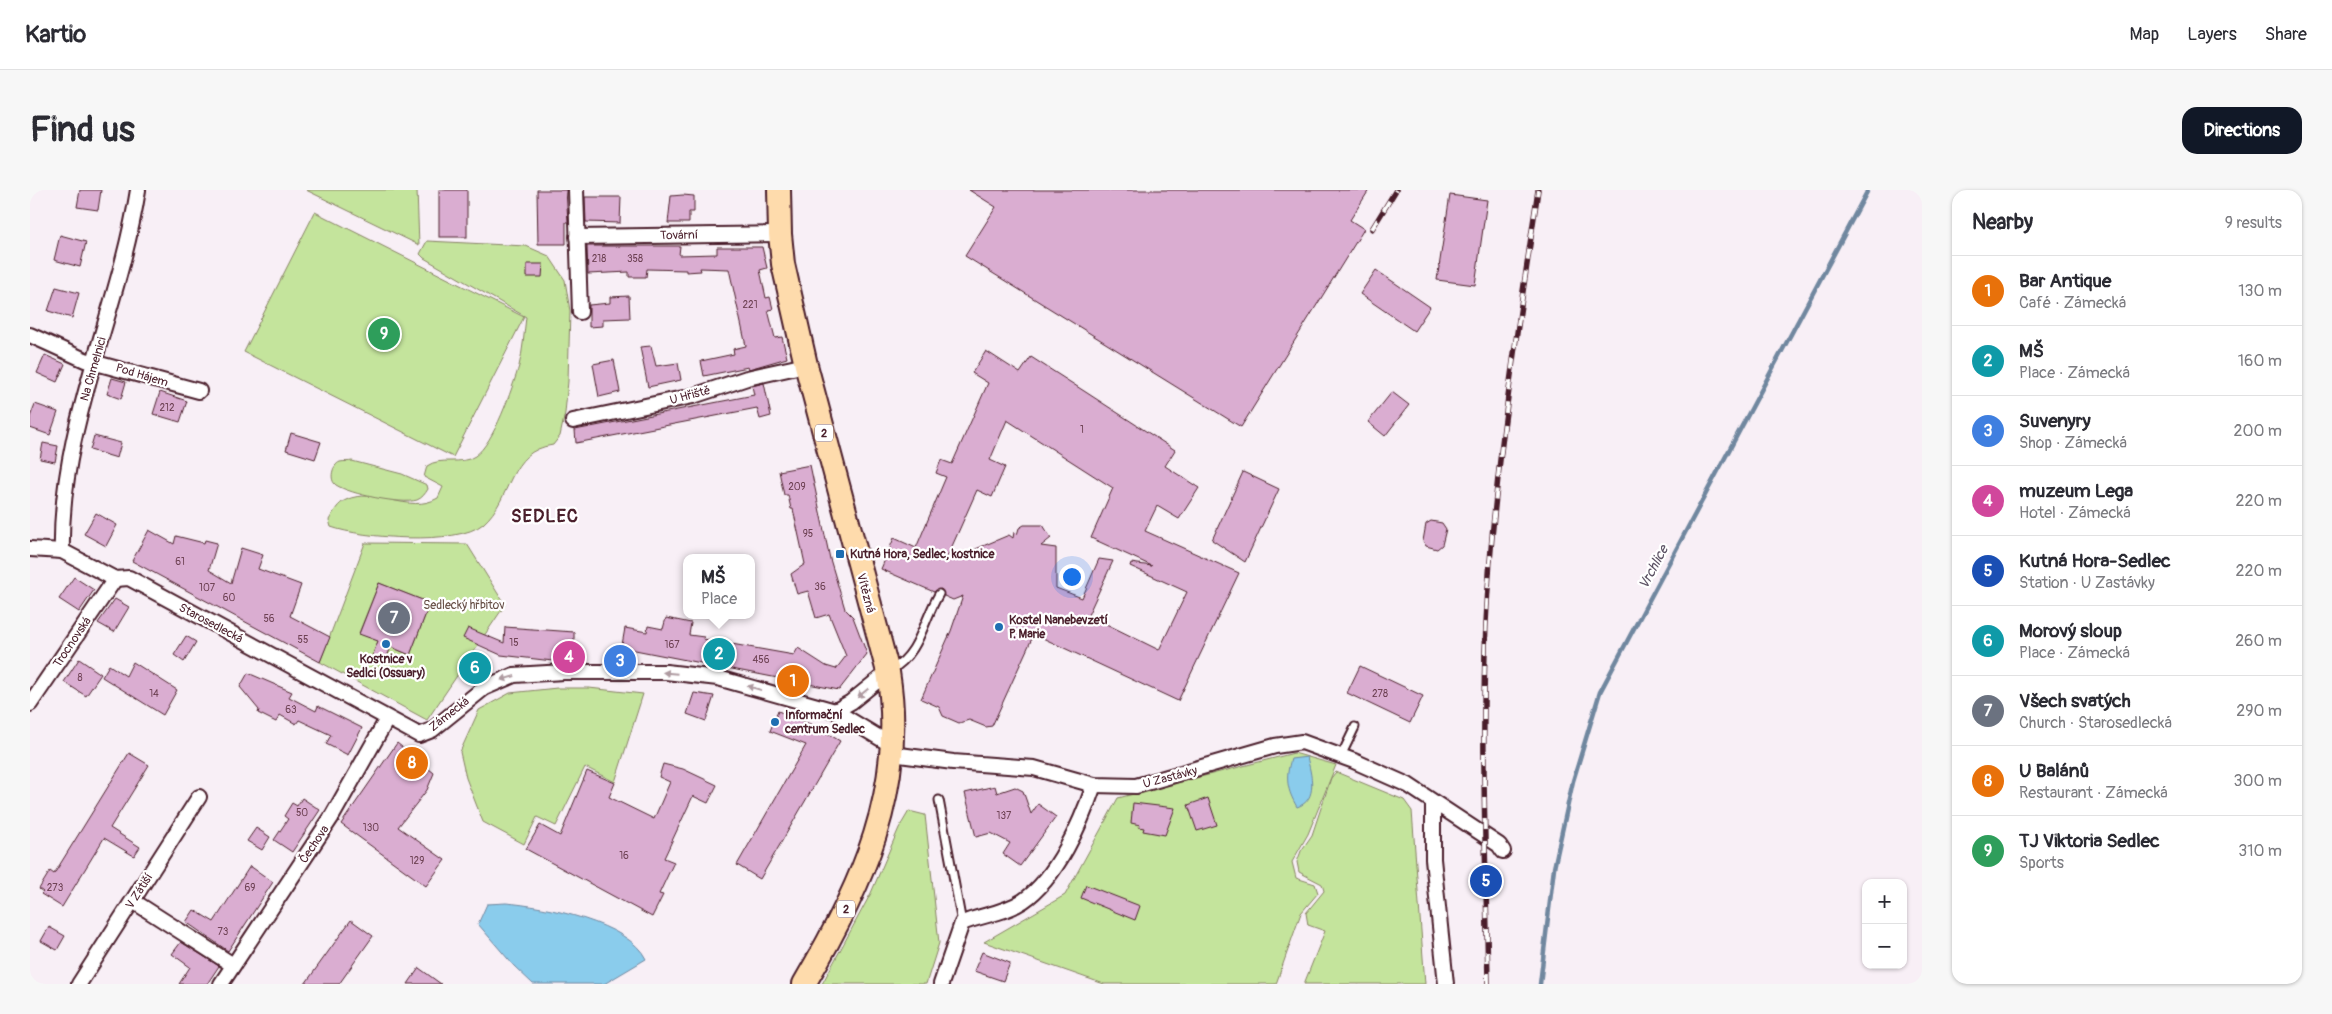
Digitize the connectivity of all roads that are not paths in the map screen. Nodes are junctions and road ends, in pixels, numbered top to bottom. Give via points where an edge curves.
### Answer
1 (138, 190) edge
2 (576, 190) edge
3 (779, 190) edge
4 (780, 234) junction
5 (577, 236) junction
6 (580, 312) dead end
7 (30, 335) edge
8 (96, 362) junction
9 (806, 365) junction
10 (199, 391) dead end
11 (573, 421) dead end
12 (30, 549) edge
13 (62, 551) junction
14 (114, 579) junction
15 (939, 594) dead end
16 (888, 672) junction
17 (30, 704) edge
18 (835, 711) junction
19 (387, 719) junction
20 (1355, 727) dead end
21 (892, 750) junction
22 (1341, 756) junction
23 (1094, 785) junction
24 (199, 797) dead end
25 (939, 800) dead end
26 (1433, 803) junction
27 (1503, 851) dead end
28 (133, 901) junction
29 (962, 924) junction
30 (233, 965) junction
31 (80, 984) edge
32 (221, 984) edge
33 (804, 984) edge
34 (941, 984) edge
35 (1446, 984) edge

1 - 8 street, Na Chmelnici via 129,240
2 - 5 street
3 - 4 main road, Vítězná / 2
4 - 5 street, Tovární
4 - 9 main road, Vítězná / 2 via 783,264
5 - 6 street
7 - 8 street, Pod Hájem
8 - 10 street, Pod Hájem
8 - 13 street, Na Chmelnici via 70,450
9 - 11 street, U Hřiště via 747,378 693,396
9 - 16 main road, Vítězná / 2
12 - 13 street, Starosedlecká
13 - 14 street, Starosedlecká
14 - 17 street, Trocnovská
14 - 19 street, Starosedlecká via 129,578
15 - 16 lane via 911,653 902,664
16 -> 18 street
16 - 21 main road, Vítězná / 2 via 893,708
18 -> 19 street, Zámecká via 718,678 666,672 564,672 514,675 499,680 472,696 432,730 419,735
18 - 21 street, Zámecká
19 - 30 street, Čechova via 331,818
20 - 22 lane
21 - 23 street, U Zastávky via 953,762 1034,768
21 - 33 main road, Vítězná / 2 via 882,808 858,885
22 - 23 street, U Zastávky via 1302,742 1275,746 1136,786
22 - 26 street, U Zastávky via 1408,785
23 - 29 street via 1085,811 1046,881 1008,909
24 - 28 street, V Zátiší
25 - 29 lane
26 - 27 street, U Zastávky via 1499,845
26 - 35 street via 1432,859
28 - 30 street
28 - 31 street, V Zátiší
29 - 34 street
30 - 32 street, Čechova

